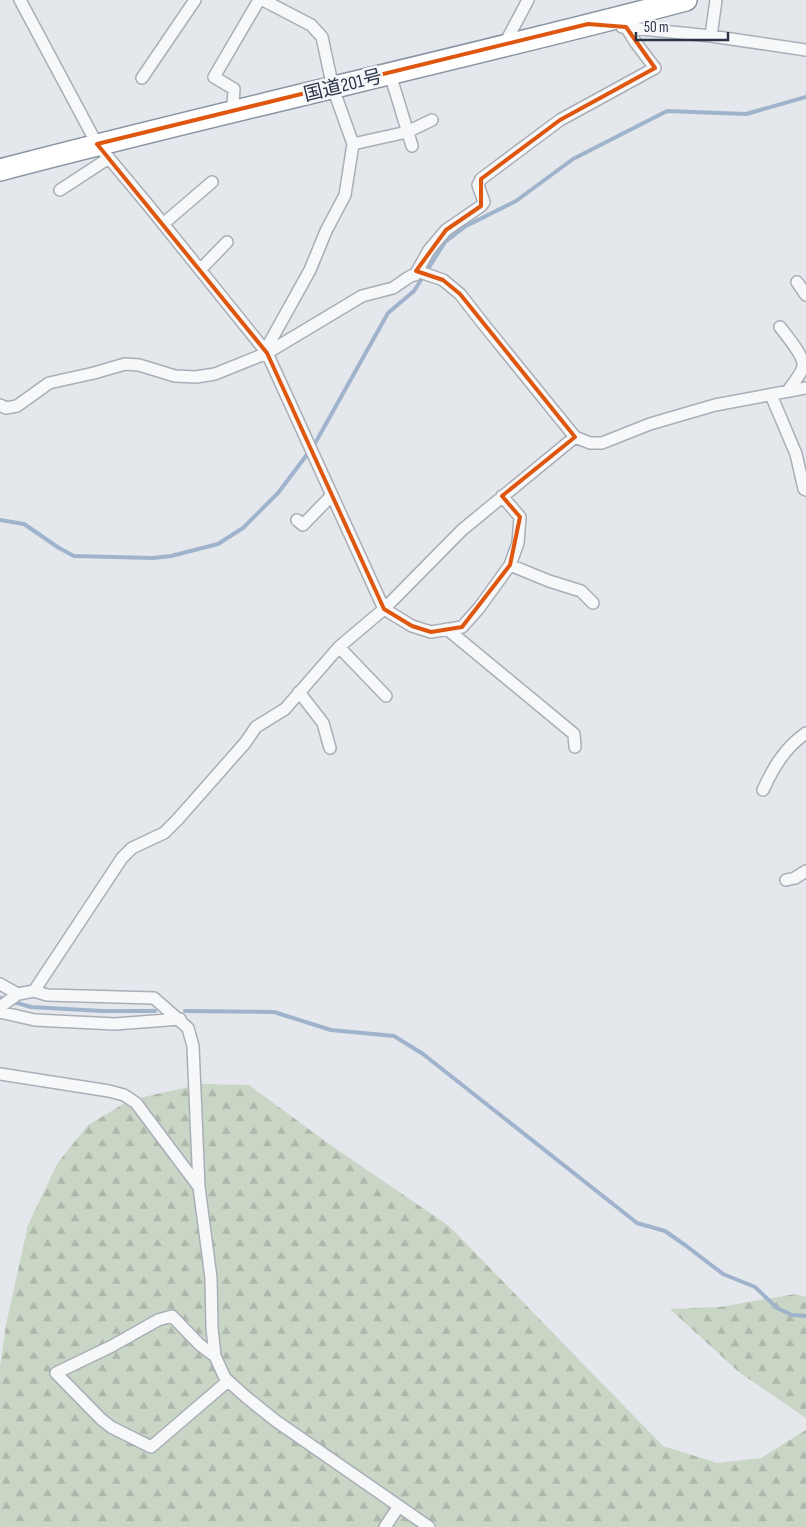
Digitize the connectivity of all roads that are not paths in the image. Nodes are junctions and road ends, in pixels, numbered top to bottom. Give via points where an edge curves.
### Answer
1 (20, 0) edge
2 (195, 0) edge
3 (261, 0) edge
4 (528, 0) edge
5 (686, 0) edge
6 (716, 0) edge
7 (588, 24) junction
8 (626, 27) junction
9 (712, 36) junction
10 (503, 46) junction
11 (806, 50) edge
12 (390, 74) junction
13 (142, 78) dead end
14 (334, 88) junction
15 (235, 112) junction
16 (432, 120) dead end
17 (407, 132) junction
18 (353, 144) junction
19 (412, 146) dead end
20 (103, 151) junction
21 (0, 170) edge
22 (212, 182) dead end
23 (60, 190) dead end
24 (163, 224) junction
25 (227, 242) dead end
26 (200, 270) junction
27 (422, 274) junction
28 (797, 282) dead end
29 (806, 295) edge
30 (780, 328) dead end
31 (266, 352) junction
32 (806, 388) edge
33 (788, 392) junction
34 (771, 395) junction
35 (0, 405) edge
36 (575, 437) junction
37 (806, 490) edge
38 (332, 495) junction
39 (502, 496) junction
40 (297, 520) dead end
41 (510, 565) junction
42 (592, 603) dead end
43 (384, 609) junction
44 (447, 630) junction
45 (339, 647) junction
46 (300, 692) junction
47 (386, 696) dead end
48 (806, 733) edge
49 (575, 747) dead end
50 (330, 748) dead end
51 (763, 790) dead end
52 (806, 872) edge
53 (786, 880) dead end
54 (0, 984) edge
55 (34, 991) junction
56 (17, 995) junction
57 (0, 1008) edge
58 (180, 1019) junction
59 (0, 1074) edge
60 (200, 1187) junction
61 (215, 1356) junction
62 (228, 1381) junction
63 (399, 1506) junction
64 (385, 1527) edge
65 (429, 1527) edge

1 - 20 street
2 - 13 street
3 - 14 street via 311,25 322,38
3 - 15 street via 214,77 234,89
4 - 10 street
5 - 7 highway, 国道201号
6 - 9 street
7 - 8 street
7 - 10 highway, 国道201号
8 - 9 street
8 - 27 street via 655,68 560,120 481,179 478,185 484,202 446,230 429,250
9 - 11 street
10 - 12 highway, 国道201号
12 - 14 highway, 国道201号
12 - 17 street
14 - 15 highway, 国道201号
14 - 18 street
15 - 20 highway, 国道201号
16 - 17 street
17 - 18 street
17 - 19 street
18 - 31 street via 345,195
20 - 21 highway, 国道201号
20 - 23 street
20 - 24 street
22 - 24 street
24 - 26 street
25 - 26 street
26 - 31 street
27 - 31 street via 393,288 362,296
27 - 36 street via 443,280 460,294
28 - 29 street
30 - 33 street via 804,364
31 - 35 street via 214,374 196,377 175,376 125,364 49,383 17,406 6,408
31 - 38 street
32 - 33 street
33 - 34 street
34 - 36 street via 714,405 650,424 602,443 590,443
34 - 37 street via 796,454
36 - 39 street
38 - 40 street via 303,526
38 - 43 street
39 - 41 street via 520,517 518,543
39 - 43 street via 462,530
41 - 42 street via 581,590
41 - 44 street via 462,626
43 - 44 street via 412,626 431,632
43 - 45 street
44 - 49 street via 574,734
45 - 46 street
45 - 47 street
46 - 50 street via 323,723
46 - 55 street via 285,709 256,727 178,819 164,832 132,848 122,858
48 - 51 street via 793,743 772,770
52 - 53 street
54 - 56 street
55 - 56 street
55 - 58 street via 47,995 154,998
56 - 57 street
57 - 58 street via 35,1020 115,1024
58 - 60 street via 188,1028 193,1046
59 - 60 street via 124,1095 136,1103
60 - 61 street via 211,1278
61 - 62 street
61 - 62 street via 172,1316 158,1320 56,1373 101,1419 151,1446
62 - 63 street via 276,1421
63 - 64 street
63 - 65 street

